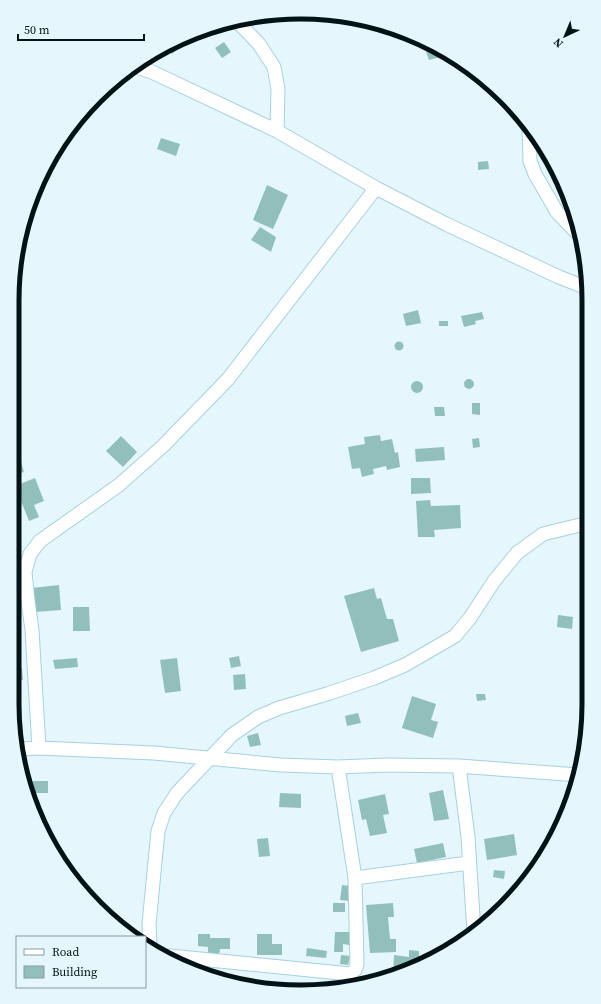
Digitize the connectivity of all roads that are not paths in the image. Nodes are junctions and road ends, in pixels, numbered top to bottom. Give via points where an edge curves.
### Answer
1 (241, 25) edge
2 (141, 68) edge
3 (277, 131) junction
4 (529, 136) edge
5 (376, 188) junction
6 (572, 228) edge
7 (581, 286) edge
8 (582, 524) edge
9 (39, 748) junction
10 (22, 749) edge
11 (210, 759) junction
12 (459, 766) junction
13 (338, 768) junction
14 (572, 775) edge
15 (470, 863) junction
16 (355, 878) junction
17 (474, 926) edge
18 (150, 941) edge
19 (178, 957) edge

1 - 3 street via 259,44 274,67 278,89
2 - 3 street
3 - 5 street
4 - 6 street via 530,161 534,174 557,212
5 - 7 street via 453,227
5 - 9 street via 228,379 158,451 119,485 40,541 30,554 25,572 32,630
8 - 11 street via 543,534 517,553 455,636 405,665 374,678 258,717 232,735
9 - 10 street
9 - 11 street via 154,752
11 - 13 street
11 - 18 street via 177,793 164,813 158,831 149,924
12 - 13 street via 386,765
12 - 14 street
12 - 15 street
13 - 16 street
15 - 16 street
15 - 17 street
16 - 19 street via 357,964 350,974

